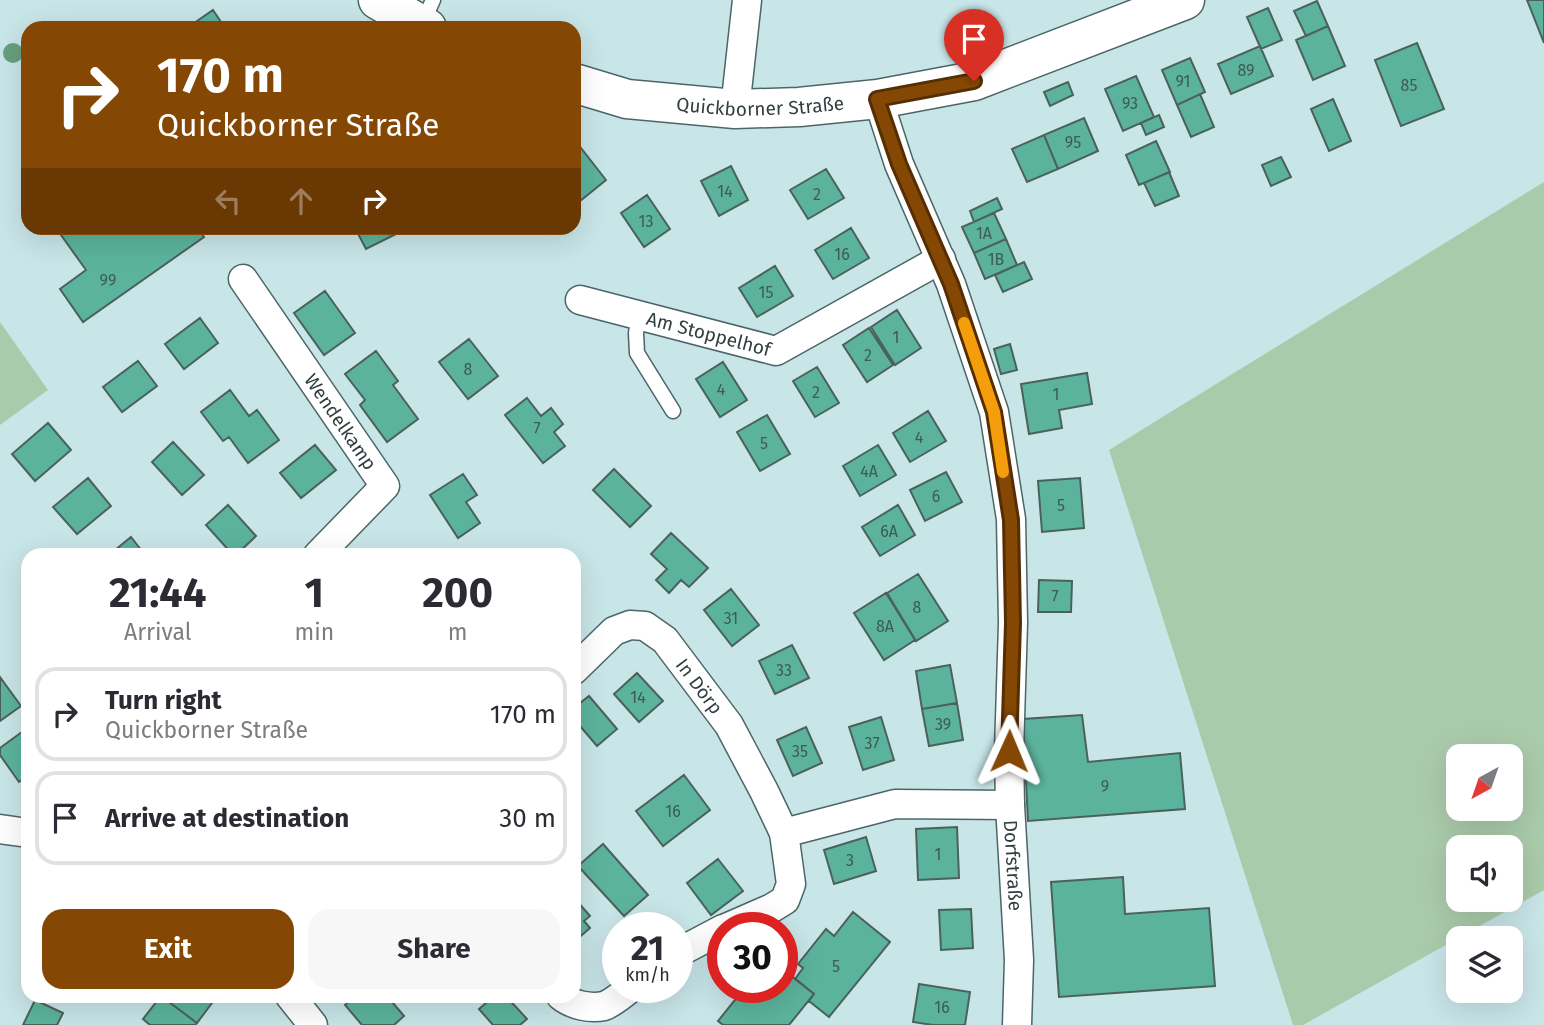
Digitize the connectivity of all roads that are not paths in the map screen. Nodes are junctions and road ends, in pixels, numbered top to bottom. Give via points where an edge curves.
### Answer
1 (378, 0) edge
2 (747, 0) edge
3 (1185, 0) edge
4 (427, 18) edge
5 (581, 85) edge
6 (877, 99) junction
7 (735, 109) junction
8 (941, 258) junction
9 (243, 279) dead end
10 (580, 300) dead end
11 (639, 315) junction
12 (673, 411) dead end
13 (325, 548) edge
14 (581, 663) edge
15 (1010, 805) junction
16 (0, 829) edge
17 (21, 832) edge
18 (784, 833) junction
19 (762, 912) edge
20 (296, 1003) edge
21 (572, 1003) edge
22 (609, 1003) edge
23 (313, 1025) edge
24 (1017, 1025) edge

1 - 4 main road
2 - 7 street
3 - 6 main road, Quickborner Straße via 974,81
5 - 7 main road, Quickborner Straße via 627,99
6 - 7 main road, Quickborner Straße
6 - 8 street, Dorfstraße via 899,164
8 - 11 street, Am Stoppelhof via 776,351
8 - 15 street, Dorfstraße via 994,412 1011,520
9 - 13 street, Wendelkamp via 384,486
10 - 11 street, Am Stoppelhof
11 - 12 lane via 638,353
14 - 18 street, In Dörp via 614,631 630,625 645,626 665,640 729,725
15 - 18 street via 895,804
15 - 24 street, Dorfstraße via 1019,960
16 - 17 street
18 - 19 street, In Dörp via 790,884 785,900
20 - 23 street
21 - 22 street via 587,1007

